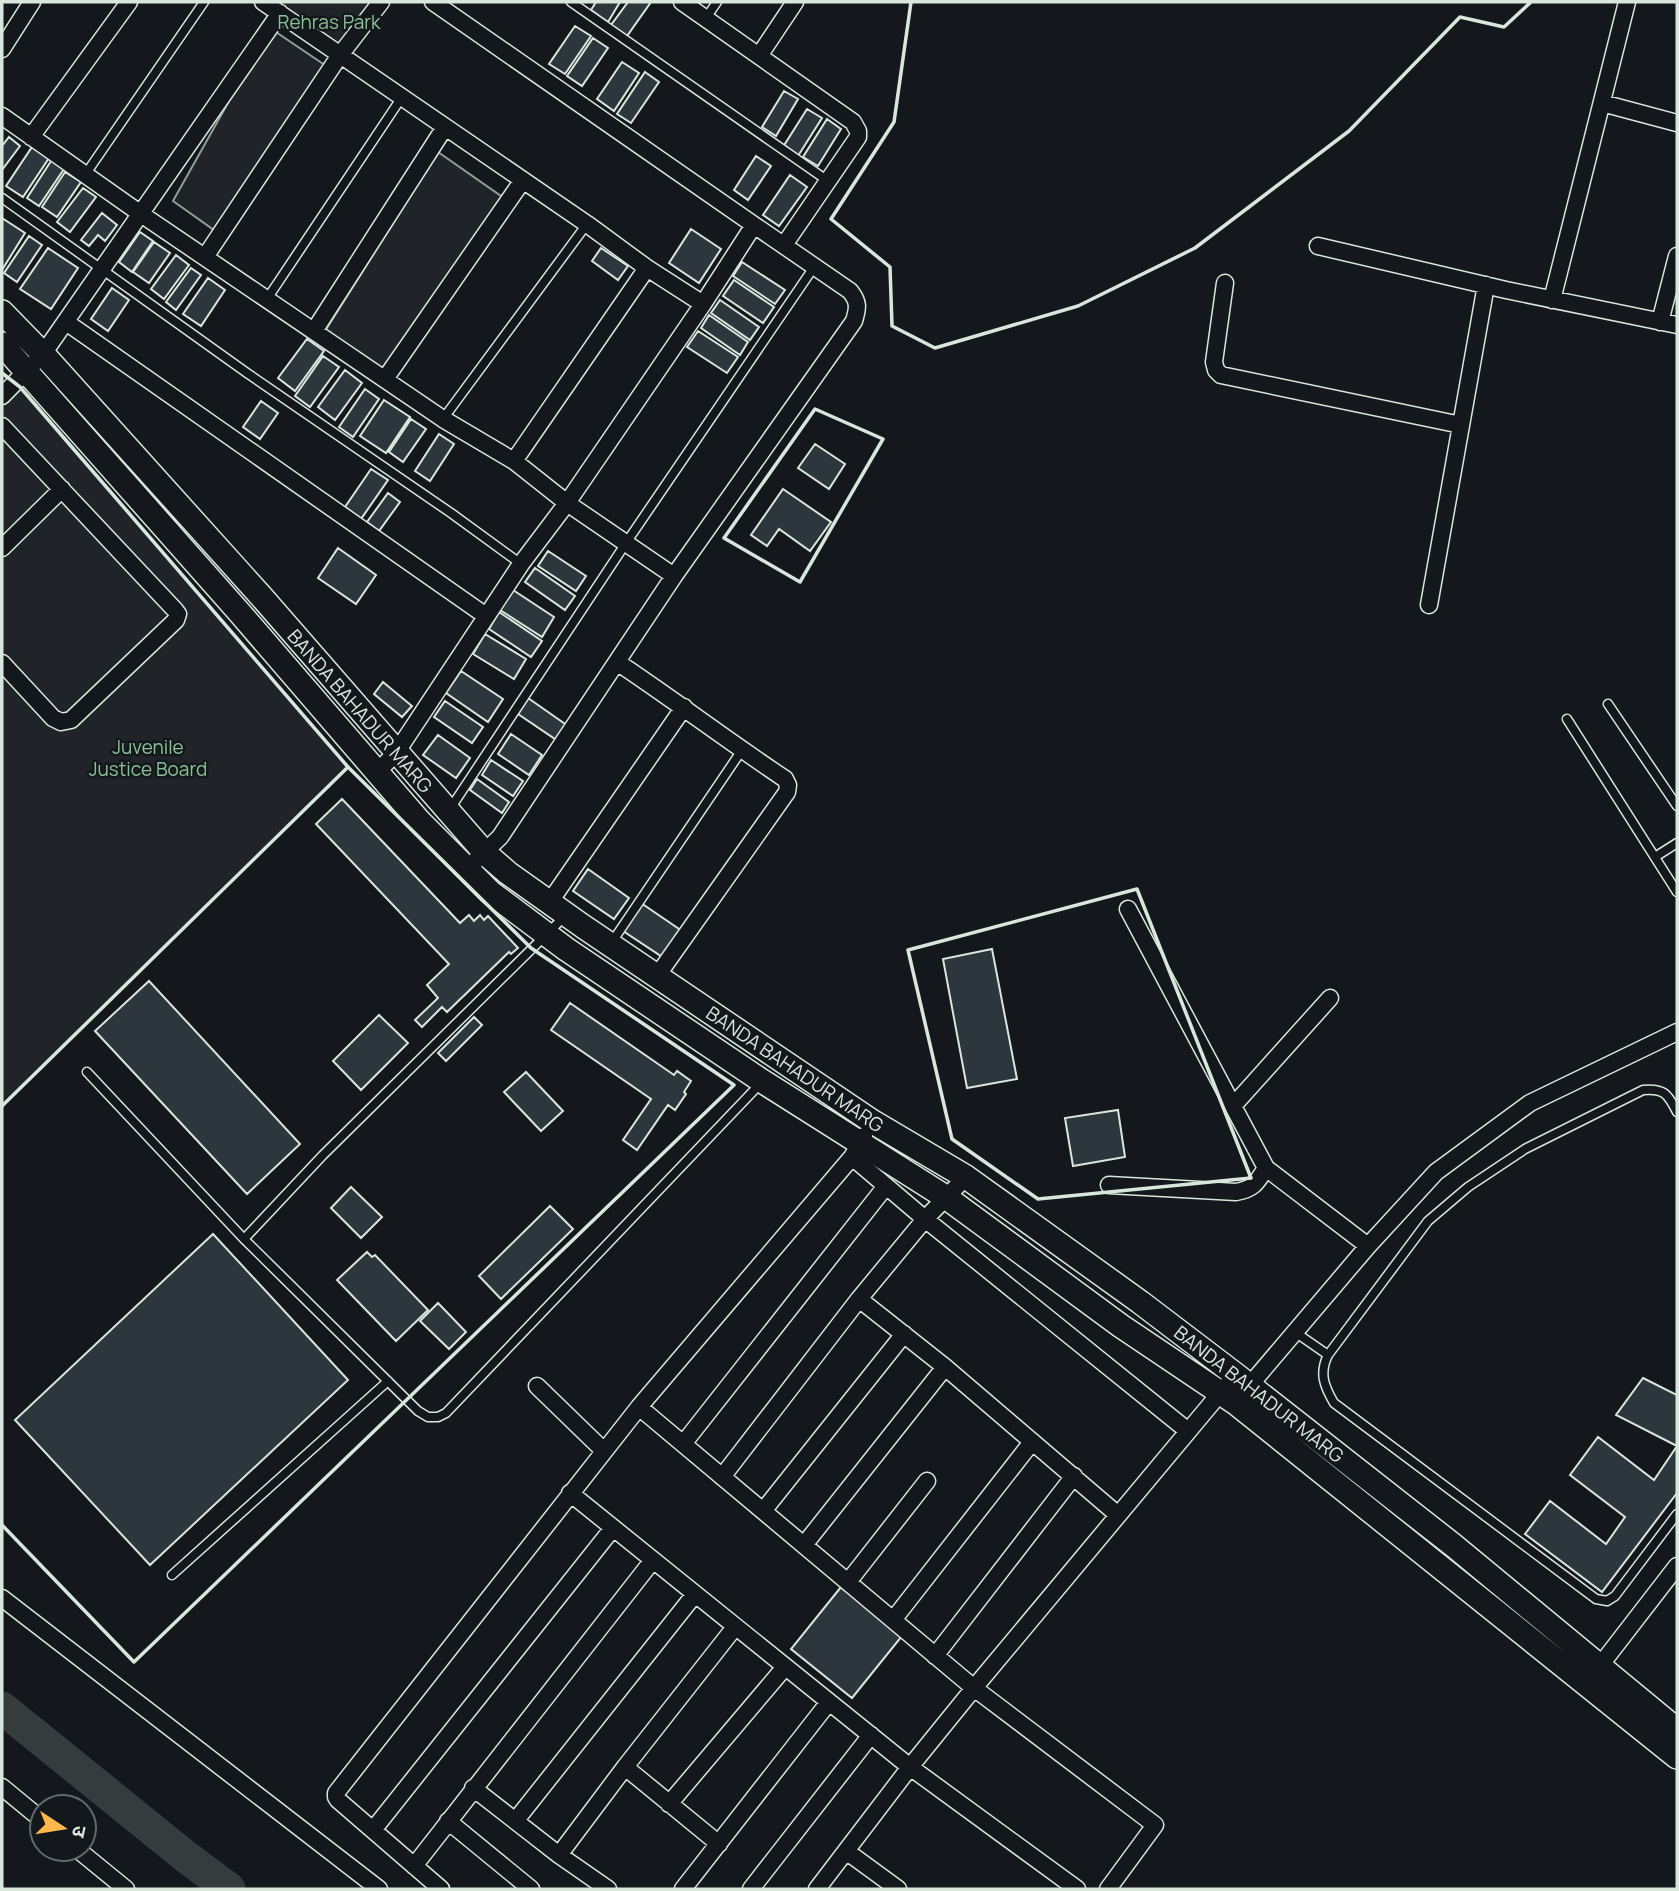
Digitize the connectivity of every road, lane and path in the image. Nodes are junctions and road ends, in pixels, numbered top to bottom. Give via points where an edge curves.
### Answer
1 (32, 2) edge
2 (129, 2) edge
3 (204, 2) edge
4 (263, 2) edge
5 (381, 2) edge
6 (433, 2) edge
7 (570, 2) edge
8 (682, 2) edge
9 (717, 2) edge
10 (795, 2) edge
11 (1627, 2) edge
12 (280, 13) junction
13 (706, 19) junction
14 (2, 49) edge
15 (340, 55) junction
16 (759, 56) junction
17 (402, 97) junction
18 (1602, 103) junction
19 (2, 116) edge
20 (1677, 123) edge
21 (445, 127) junction
22 (31, 137) junction
23 (85, 175) junction
24 (523, 180) junction
25 (828, 181) junction
26 (2, 198) edge
27 (141, 214) junction
28 (587, 224) junction
29 (754, 225) junction
30 (783, 245) junction
31 (1318, 246) dead end
32 (1677, 256) edge
33 (205, 257) junction
34 (814, 267) junction
35 (647, 268) junction
36 (103, 270) junction
37 (1225, 283) dead end
38 (1486, 285) junction
39 (267, 299) junction
40 (1552, 300) junction
41 (703, 304) junction
42 (2, 312) edge
43 (66, 321) junction
44 (1660, 322) junction
45 (1677, 325) edge
46 (314, 331) junction
47 (2, 344) edge
48 (43, 354) junction
49 (25, 371) junction
50 (385, 379) junction
51 (2, 396) edge
52 (443, 419) junction
53 (1461, 425) junction
54 (2, 426) edge
55 (514, 461) junction
56 (62, 489) junction
57 (567, 503) junction
58 (626, 543) junction
59 (2, 548) edge
60 (521, 564) junction
61 (674, 576) junction
62 (1429, 605) dead end
63 (486, 616) junction
64 (617, 662) junction
65 (2, 663) edge
66 (1608, 704) dead end
67 (684, 707) junction
68 (1567, 719) dead end
69 (742, 750) junction
70 (397, 753) junction
71 (377, 772) junction
72 (1677, 806) edge
73 (448, 811) junction
74 (1677, 842) edge
75 (485, 853) junction
76 (1655, 857) junction
77 (467, 869) junction
78 (1677, 892) edge
79 (1128, 909) dead end
80 (567, 915) junction
81 (557, 942) junction
82 (610, 945) junction
83 (657, 976) junction
84 (1330, 998) dead end
85 (1675, 1038) edge
86 (87, 1072) dead end
87 (762, 1082) junction
88 (1233, 1106) junction
89 (1677, 1112) edge
90 (873, 1122) junction
91 (856, 1150) junction
92 (1266, 1168) junction
93 (966, 1177) junction
94 (1109, 1185) dead end
95 (886, 1186) junction
96 (947, 1198) junction
97 (925, 1219) junction
98 (244, 1238) junction
99 (1368, 1246) junction
100 (859, 1299) junction
101 (1295, 1332) junction
102 (904, 1334) junction
103 (1328, 1355) junction
104 (944, 1367) junction
105 (388, 1381) junction
106 (537, 1386) dead end
107 (1235, 1389) junction
108 (639, 1407) junction
109 (1188, 1431) junction
110 (1032, 1442) junction
111 (683, 1444) junction
112 (604, 1451) junction
113 (1074, 1476) junction
114 (722, 1477) junction
115 (927, 1481) dead end
116 (570, 1493) junction
117 (763, 1511) junction
118 (1677, 1514) edge
119 (1118, 1515) junction
120 (613, 1528) junction
121 (804, 1545) junction
122 (653, 1560) junction
123 (1677, 1566) edge
124 (172, 1575) dead end
125 (848, 1583) junction
126 (695, 1594) junction
127 (2, 1598) edge
128 (893, 1620) junction
129 (735, 1627) junction
130 (935, 1656) junction
131 (785, 1667) junction
132 (1599, 1667) junction
133 (974, 1688) junction
134 (829, 1702) junction
135 (1677, 1731) edge
136 (871, 1735) junction
137 (1677, 1757) edge
138 (625, 1767) junction
139 (910, 1767) junction
140 (2, 1787) edge
141 (473, 1788) junction
142 (669, 1804) junction
143 (28, 1808) edge
144 (516, 1820) junction
145 (448, 1821) junction
146 (373, 1830) junction
147 (719, 1844) junction
148 (846, 1851) junction
149 (559, 1855) junction
150 (94, 1863) edge
151 (414, 1866) junction
152 (125, 1889) edge
153 (379, 1889) edge
154 (441, 1889) edge
155 (531, 1889) edge
156 (608, 1889) edge
157 (683, 1889) edge
158 (751, 1889) edge
159 (817, 1889) edge
160 (898, 1889) edge
161 (1077, 1889) edge
162 (1108, 1889) edge

1 - 14 street
2 - 22 street
3 - 23 lane
4 - 12 street
5 - 15 street
6 - 29 street
7 - 25 lane
8 - 13 street
9 - 13 lane
10 - 16 street
11 - 18 street
12 - 15 street
12 - 27 street
13 - 16 street
15 - 17 street
15 - 33 street
16 - 25 street via 857,127 858,137
17 - 21 street
17 - 39 lane
18 - 20 street
18 - 40 street
19 - 22 street
21 - 24 street
21 - 46 street
22 - 23 street
23 - 27 street
24 - 28 street
24 - 50 street
25 - 30 street
26 - 36 lane
27 - 33 street
27 - 36 street
28 - 35 street
28 - 52 lane
29 - 30 street
29 - 41 street
30 - 34 street
31 - 38 street
32 - 44 street
33 - 39 street
34 - 58 lane
34 - 61 street via 857,300 854,321
35 - 41 street
35 - 55 street
36 - 43 street
36 - 60 lane
37 - 53 street via 1214,362 1221,375
38 - 40 street
38 - 53 street
39 - 46 street
40 - 44 street
41 - 57 street
42 - 48 street, BANDA BAHADUR MARG
43 - 48 street
43 - 63 street
44 - 45 street
46 - 50 street
47 - 49 street, BANDA BAHADUR MARG
48 - 49 street
48 - 70 street, BANDA BAHADUR MARG
49 - 51 street
49 - 71 street, BANDA BAHADUR MARG
50 - 52 street
52 - 55 street
53 - 62 street
54 - 56 street
55 - 57 street
56 - 59 street
56 - 65 street via 175,610 176,620 71,720 53,718
57 - 58 street
57 - 60 street
58 - 61 street
58 - 73 lane
60 - 63 street
61 - 64 street
63 - 70 street
64 - 67 street
64 - 75 street
66 - 72 lane
67 - 69 street
67 - 80 street
68 - 76 lane
69 - 82 lane
69 - 83 street via 785,779 787,792
70 - 71 street
70 - 73 street, BANDA BAHADUR MARG
71 - 77 street, BANDA BAHADUR MARG
73 - 75 street, BANDA BAHADUR MARG
74 - 76 lane
75 - 77 street
75 - 80 street, BANDA BAHADUR MARG
76 - 78 lane
77 - 81 street, BANDA BAHADUR MARG
79 - 88 street
80 - 81 street
80 - 82 street, BANDA BAHADUR MARG
81 - 87 street, BANDA BAHADUR MARG
81 - 98 lane via 323,1154
82 - 83 street, BANDA BAHADUR MARG
83 - 90 street, BANDA BAHADUR MARG
84 - 88 street
85 - 99 street via 1530,1103 1436,1172
86 - 98 lane
87 - 91 street, BANDA BAHADUR MARG
87 - 105 lane via 446,1413 428,1417
88 - 92 street
89 - 103 lane via 1667,1094 1643,1090 1525,1149 1468,1187 1428,1221
90 - 91 street
90 - 93 street, BANDA BAHADUR MARG
91 - 95 street
91 - 96 street, BANDA BAHADUR MARG
91 - 108 street
92 - 94 street via 1255,1185 1236,1192
92 - 99 street
93 - 96 street
93 - 107 street, BANDA BAHADUR MARG via 1140,1302
95 - 97 street
95 - 111 street
96 - 97 street
96 - 107 street, BANDA BAHADUR MARG via 1121,1326
97 - 100 street
97 - 109 street
98 - 105 lane
99 - 101 street
100 - 102 street
100 - 114 street
101 - 103 lane
101 - 107 street
102 - 104 street
102 - 117 street
103 - 118 lane via 1323,1380 1334,1403 1596,1599 1607,1601 1615,1596
104 - 110 street
104 - 121 street
105 - 124 lane
106 - 112 street
107 - 109 street
107 - 132 street, BANDA BAHADUR MARG via 1453,1545
107 - 137 street, BANDA BAHADUR MARG
108 - 111 street
108 - 112 street
109 - 119 street
110 - 113 street
110 - 128 street
111 - 114 street
112 - 116 street
113 - 119 street
113 - 130 street
114 - 117 street
115 - 125 street
116 - 120 street
116 - 146 street via 339,1788 338,1800
117 - 121 street
119 - 133 street
120 - 122 street
120 - 146 street
121 - 125 street
122 - 126 street
122 - 141 street
123 - 132 street
125 - 128 street
126 - 129 street
126 - 144 street
127 - 153 street
128 - 130 street
129 - 131 street
129 - 138 street
130 - 133 street
131 - 134 street
131 - 142 street
132 - 135 street, BANDA BAHADUR MARG
133 - 139 street
133 - 162 street via 1155,1825
134 - 136 street
134 - 147 street
136 - 139 street
136 - 158 street
138 - 142 street
138 - 149 street
139 - 148 street
139 - 161 street
140 - 143 street
141 - 144 street
141 - 145 street
142 - 147 street
144 - 149 street
145 - 151 street
145 - 155 street
146 - 151 street
147 - 157 street
148 - 159 street
148 - 160 street
149 - 156 street
150 - 152 street
151 - 154 street

